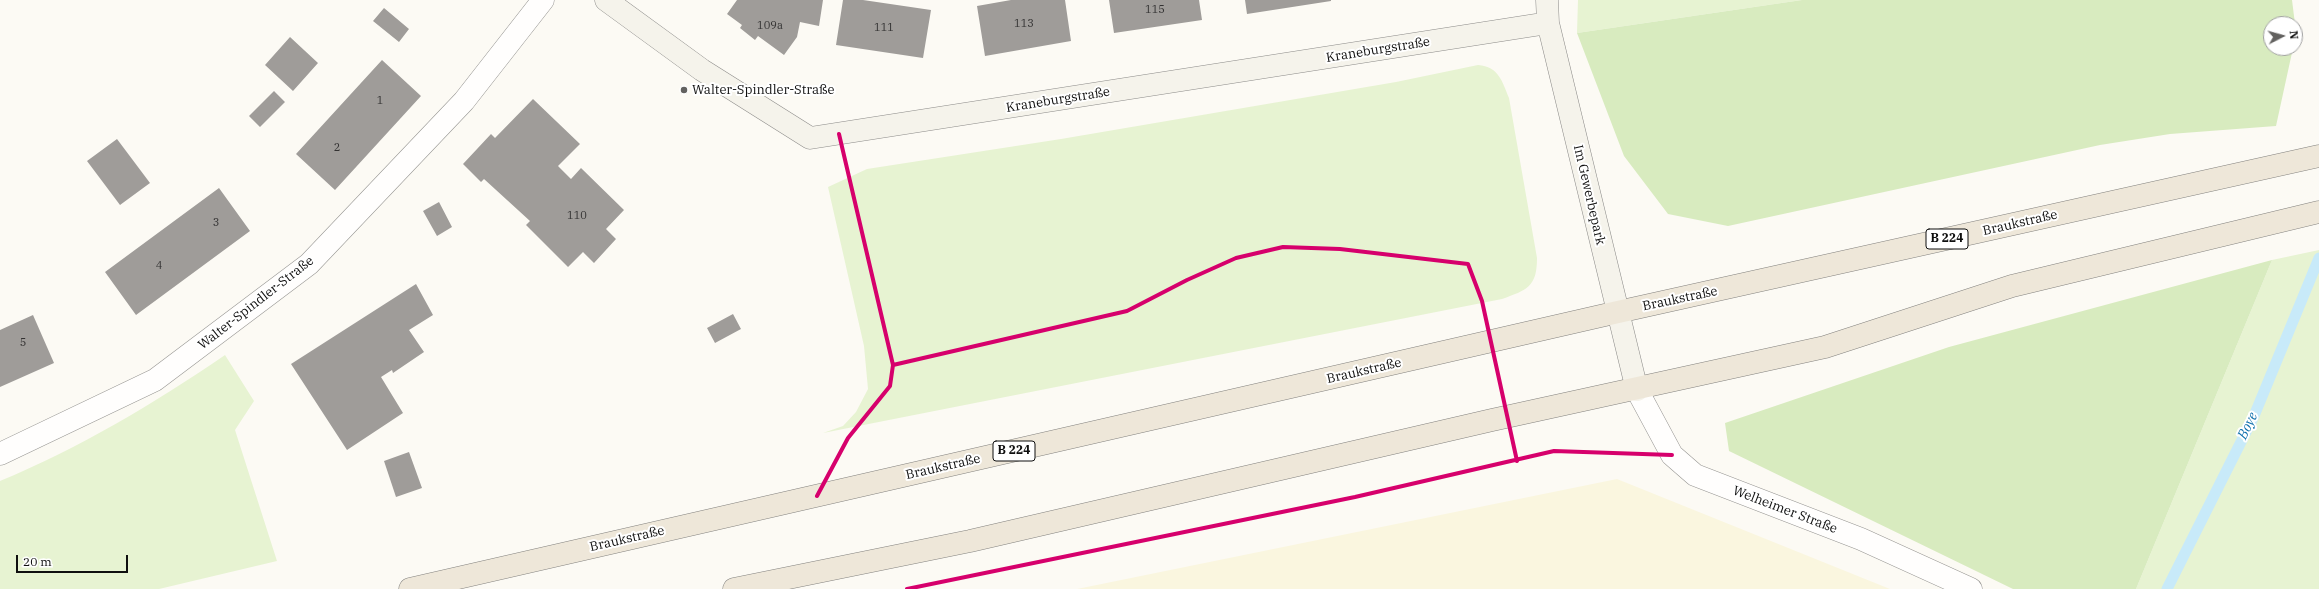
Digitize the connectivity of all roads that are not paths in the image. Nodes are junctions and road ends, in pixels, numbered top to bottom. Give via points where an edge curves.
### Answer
1 (543, 0) edge
2 (606, 0) edge
3 (1547, 0) edge
4 (1548, 23) junction
5 (2319, 156) edge
6 (2319, 212) edge
7 (1618, 312) junction
8 (1637, 390) junction
9 (0, 454) edge
10 (410, 589) edge
11 (734, 589) edge
12 (1971, 589) edge

1 - 9 street, Walter-Spindler-Straße via 464,101 309,264 155,380
2 - 4 street, Kraneburgstraße via 702,70 810,138
3 - 4 street, Im Gewerbepark
4 - 7 street, Im Gewerbepark
5 - 7 main road, Braukstraße / B 224
6 - 8 main road via 2012,286 1825,348
7 - 8 street, Im Gewerbepark
7 - 10 main road, Braukstraße / B 224
8 - 11 main road via 1492,420 970,541
8 - 12 street, Welheimer Straße via 1672,456 1695,475 1861,539

